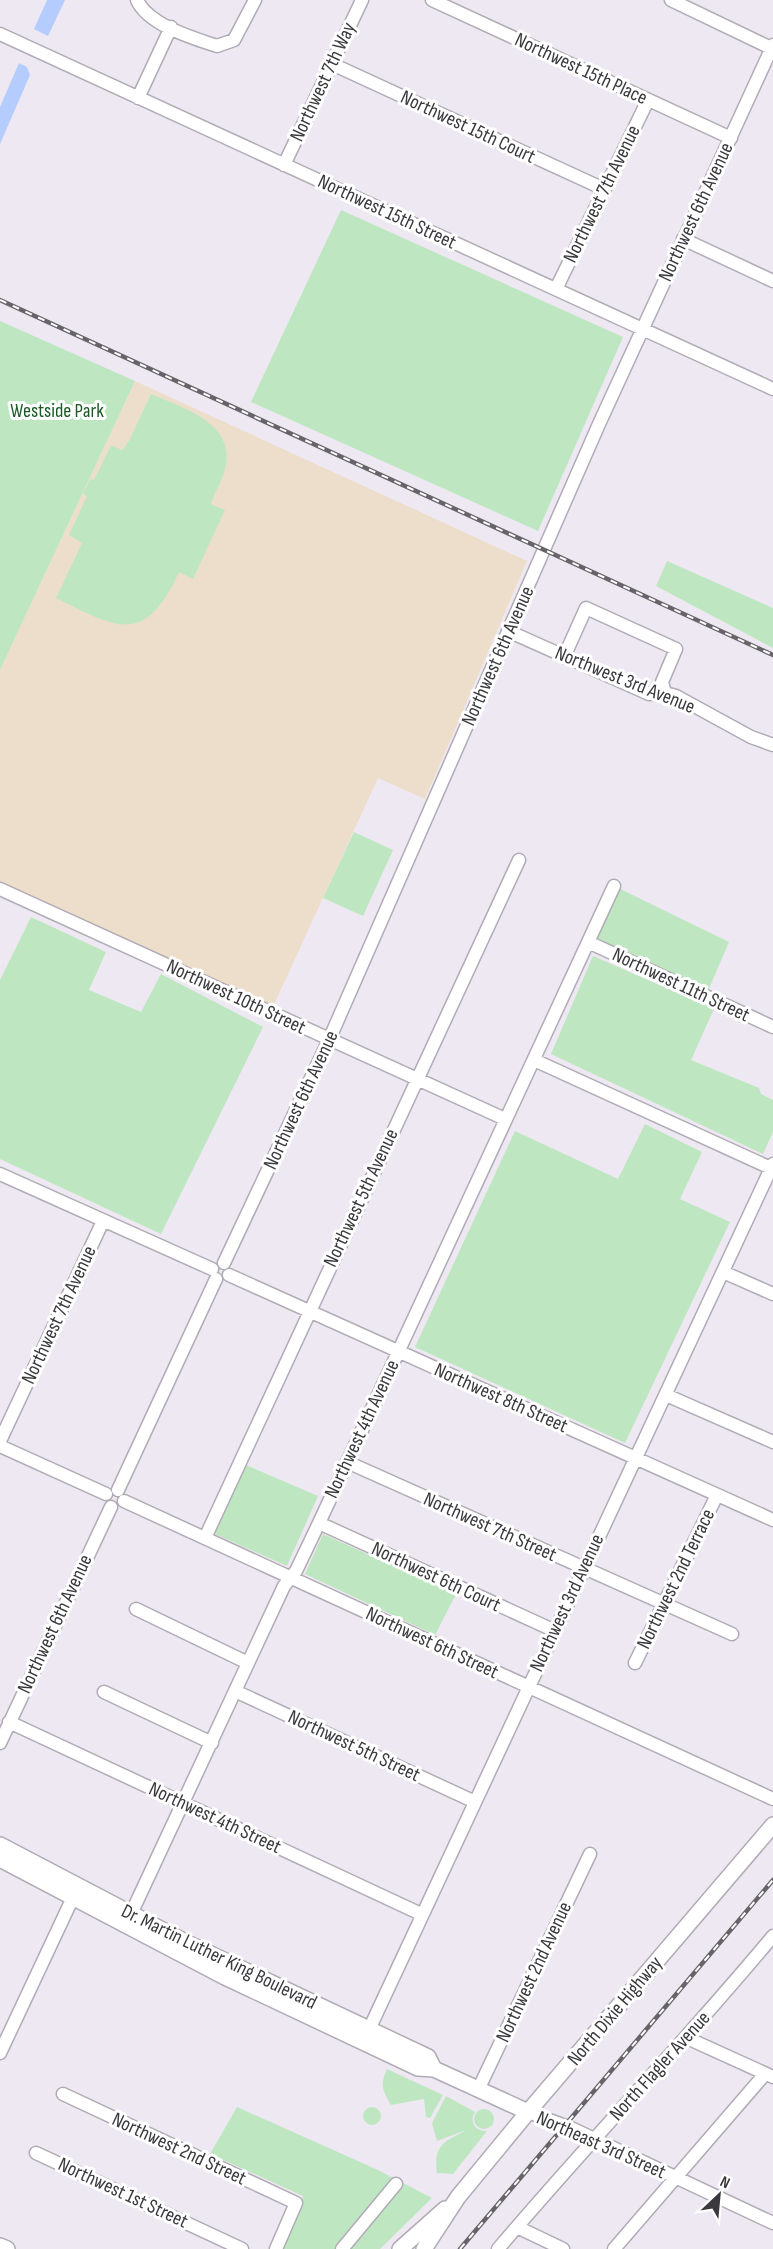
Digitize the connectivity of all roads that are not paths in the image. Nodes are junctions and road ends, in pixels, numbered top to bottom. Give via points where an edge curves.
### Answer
1 (137, 0) edge
2 (255, 0) edge
3 (362, 0) edge
4 (432, 0) edge
5 (671, 0) edge
6 (171, 27) junction
7 (0, 34) edge
8 (772, 46) edge
9 (332, 64) junction
10 (138, 98) junction
11 (648, 100) junction
12 (730, 138) junction
13 (284, 165) junction
14 (604, 189) junction
15 (683, 239) junction
16 (773, 281) edge
17 (556, 289) junction
18 (642, 329) junction
19 (773, 389) edge
20 (508, 631) junction
21 (564, 657) junction
22 (665, 693) junction
23 (773, 745) edge
24 (519, 860) dead end
25 (614, 886) dead end
26 (0, 889) edge
27 (588, 942) junction
28 (773, 1028) edge
29 (329, 1040) junction
30 (534, 1060) junction
31 (417, 1078) junction
32 (505, 1119) junction
33 (772, 1167) edge
34 (0, 1174) edge
35 (103, 1221) junction
36 (226, 1269) junction
37 (723, 1272) junction
38 (214, 1274) junction
39 (773, 1293) edge
40 (308, 1311) junction
41 (397, 1352) junction
42 (666, 1395) junction
43 (0, 1441) edge
44 (773, 1442) edge
45 (0, 1446) edge
46 (636, 1458) junction
47 (347, 1462) junction
48 (112, 1492) junction
49 (717, 1495) junction
50 (124, 1502) junction
51 (111, 1507) junction
52 (773, 1520) edge
53 (319, 1523) junction
54 (205, 1538) junction
55 (582, 1569) junction
56 (291, 1578) junction
57 (663, 1603) junction
58 (136, 1609) dead end
59 (553, 1630) junction
60 (732, 1634) dead end
61 (248, 1663) junction
62 (635, 1663) dead end
63 (527, 1687) junction
64 (235, 1691) junction
65 (104, 1692) dead end
66 (9, 1722) junction
67 (0, 1743) edge
68 (212, 1743) junction
69 (773, 1799) edge
70 (473, 1801) junction
71 (184, 1802) junction
72 (773, 1825) edge
73 (0, 1845) edge
74 (590, 1854) dead end
75 (0, 1859) edge
76 (76, 1891) junction
77 (131, 1914) junction
78 (421, 1914) junction
79 (773, 1937) edge
80 (293, 2002) junction
81 (366, 2036) junction
82 (687, 2038) junction
83 (0, 2053) edge
84 (769, 2075) edge
85 (478, 2090) junction
86 (63, 2094) dead end
87 (528, 2112) junction
88 (594, 2139) junction
89 (36, 2153) dead end
90 (676, 2178) junction
91 (396, 2184) dead end
92 (458, 2197) junction
93 (773, 2223) edge
94 (517, 2227) junction
95 (0, 2246) edge
96 (7, 2249) edge
97 (243, 2249) edge
98 (276, 2249) edge
99 (342, 2249) edge
100 (400, 2249) edge
101 (424, 2249) edge
102 (498, 2249) edge
103 (563, 2249) edge
104 (614, 2249) edge

1 - 6 street via 146,14
2 - 6 street via 234,40 226,45 207,43
3 - 9 street, Northwest 7th Way
4 - 11 street, Northwest 15th Place
5 - 8 street
6 - 10 street
7 - 10 street, Northwest 15th Street
8 - 12 street, Northwest 6th Avenue
9 - 13 street, Northwest 7th Way
9 - 14 street, Northwest 15th Court
10 - 13 street, Northwest 15th Street
11 - 12 street, Northwest 15th Place
11 - 14 street, Northwest 7th Avenue
12 - 15 street, Northwest 6th Avenue
13 - 17 street, Northwest 15th Street
14 - 17 street, Northwest 7th Avenue
15 - 16 street
15 - 18 street, Northwest 6th Avenue
17 - 18 street, Northwest 15th Street
18 - 19 street, Northwest 15th Street
18 - 20 street, Northwest 6th Avenue
20 - 21 street, Northwest 3rd Avenue
20 - 29 street, Northwest 6th Avenue
21 - 22 street, Northwest 3rd Avenue via 649,694
21 - 22 street via 586,608 676,649 662,682
22 - 23 street, Northwest 3rd Avenue
24 - 31 street, Northwest 5th Avenue
25 - 27 street, Northwest 4th Avenue
26 - 29 street, Northwest 10th Street
27 - 28 street, Northwest 11th Street
27 - 30 street, Northwest 4th Avenue
29 - 31 street, Northwest 10th Street
29 - 36 street, Northwest 6th Avenue
30 - 32 street, Northwest 4th Avenue
30 - 33 street
31 - 32 street, Northwest 10th Street
31 - 40 street, Northwest 5th Avenue
32 - 41 street, Northwest 4th Avenue
33 - 37 street, Northwest 3rd Avenue
34 - 35 street
35 - 38 street
35 - 43 street, Northwest 7th Avenue
36 - 38 street via 218,1263
36 - 40 street, Northwest 8th Street
37 - 39 street
37 - 42 street, Northwest 3rd Avenue
38 - 48 street
40 - 41 street, Northwest 8th Street
40 - 54 street, Northwest 5th Avenue
41 - 46 street, Northwest 8th Street
41 - 47 street, Northwest 4th Avenue
42 - 44 street
42 - 46 street, Northwest 3rd Avenue
45 - 48 street
46 - 49 street, Northwest 8th Street
46 - 55 street, Northwest 3rd Avenue
47 - 53 street, Northwest 4th Avenue
47 - 55 street, Northwest 7th Street
48 - 50 street via 123,1493
48 - 51 street via 106,1500
49 - 52 street, Northwest 8th Street
49 - 57 street, Northwest 2nd Terrace
50 - 51 street via 117,1508
50 - 54 street, Northwest 6th Street
51 - 66 street, Northwest 6th Avenue
53 - 56 street, Northwest 4th Avenue
53 - 59 street, Northwest 6th Court
54 - 56 street, Northwest 6th Street
55 - 57 street, Northwest 7th Street
55 - 59 street, Northwest 3rd Avenue
56 - 61 street, Northwest 4th Avenue
56 - 63 street, Northwest 6th Street
57 - 60 street, Northwest 7th Street
57 - 62 street, Northwest 2nd Terrace
58 - 61 street
59 - 63 street, Northwest 3rd Avenue
61 - 64 street, Northwest 4th Avenue
63 - 69 street, Northwest 6th Street
63 - 70 street, Northwest 3rd Avenue
64 - 68 street, Northwest 4th Avenue
64 - 70 street, Northwest 5th Street
65 - 68 street
66 - 67 street, Northwest 6th Avenue
66 - 71 street, Northwest 4th Street
68 - 71 street, Northwest 4th Avenue
70 - 78 street, Northwest 3rd Avenue
71 - 77 street, Northwest 4th Avenue
71 - 78 street, Northwest 4th Street
72 - 87 main road, North Dixie Highway
73 - 76 main road, Dr. Martin Luther King Boulevard
74 - 85 street, Northwest 2nd Avenue
75 - 76 main road, Dr. Martin Luther King Boulevard
76 - 77 main road, Dr. Martin Luther King Boulevard
76 - 80 main road, Dr. Martin Luther King Boulevard
76 - 83 street
77 - 80 main road, Dr. Martin Luther King Boulevard
78 - 81 street, Northwest 3rd Avenue
79 - 82 street, North Flagler Avenue
80 - 81 main road, Dr. Martin Luther King Boulevard
81 - 85 main road, Dr. Martin Luther King Boulevard via 418,2068 434,2069
82 - 84 street
82 - 88 street, North Flagler Avenue
84 - 90 street
85 - 87 main road, Dr. Martin Luther King Boulevard
86 - 98 street, Northwest 2nd Street via 296,2203
87 - 88 street, Northeast 3rd Street
87 - 92 main road, North Dixie Highway
88 - 90 street, Northeast 3rd Street
88 - 94 street, North Flagler Avenue
89 - 97 street, Northwest 1st Street
90 - 93 street, Northeast 3rd Street
90 - 104 street
91 - 99 street
92 - 100 main road, North Dixie Highway
92 - 101 main road, North Dixie Highway
94 - 102 street, North Flagler Avenue
94 - 103 street
95 - 96 main road

